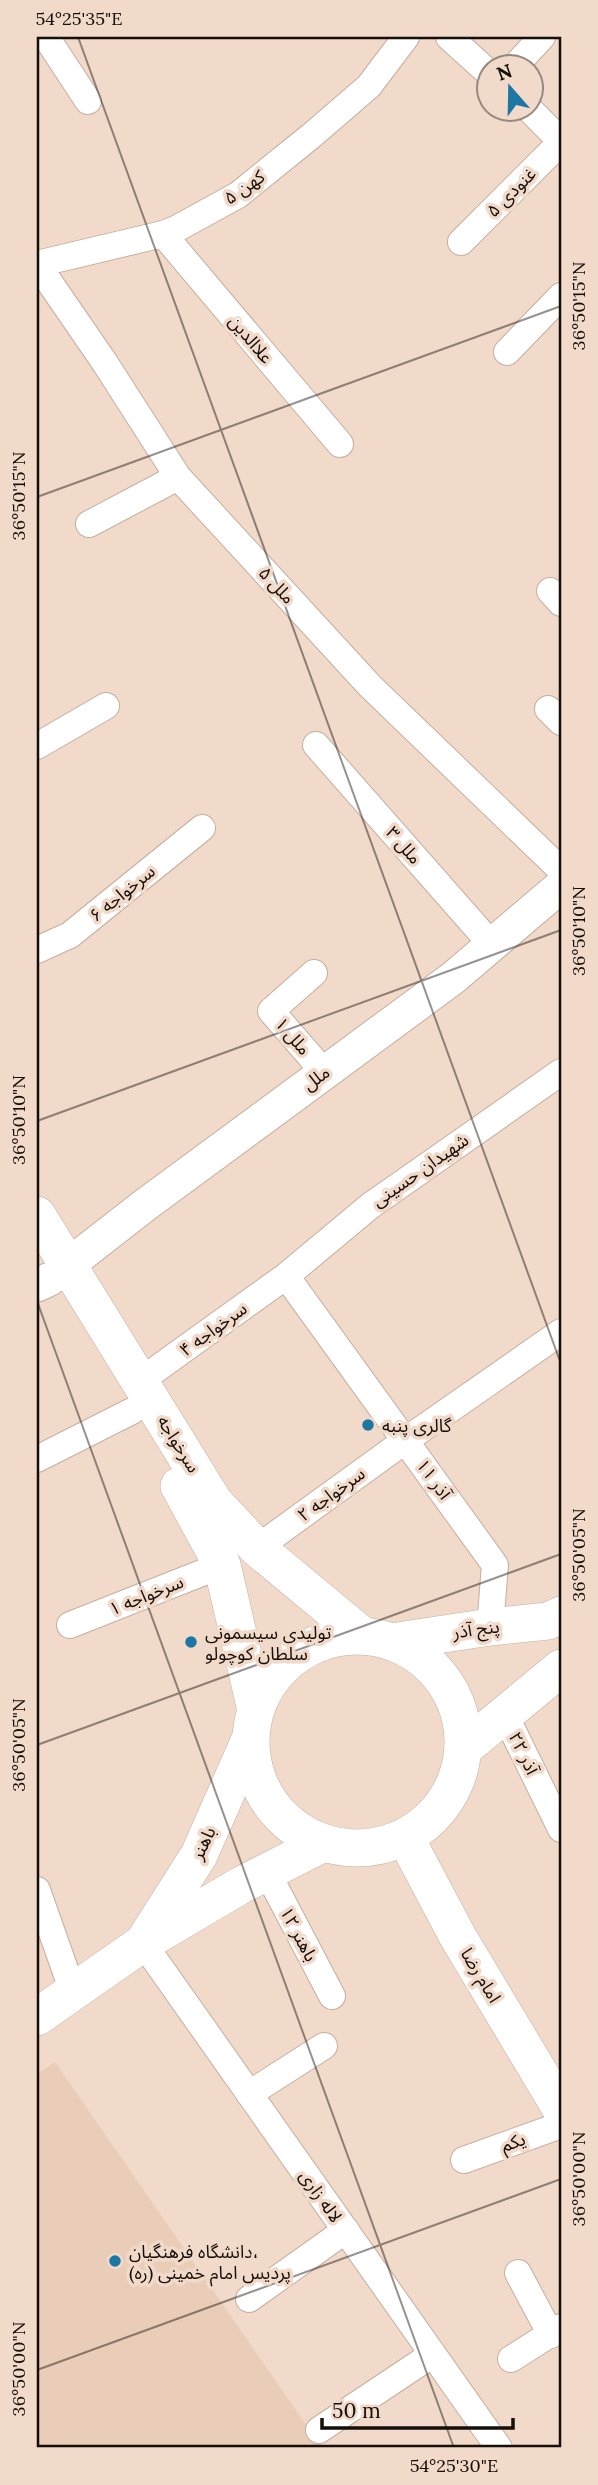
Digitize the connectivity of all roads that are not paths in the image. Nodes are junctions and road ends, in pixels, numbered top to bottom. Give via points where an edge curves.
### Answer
1 (46, 37) edge
2 (406, 37) edge
3 (449, 37) edge
4 (542, 37) edge
5 (528, 52) edge
6 (476, 62) edge
7 (88, 101) dead end
8 (542, 122) edge
9 (561, 141) edge
10 (163, 234) junction
11 (461, 242) dead end
12 (37, 264) edge
13 (561, 296) edge
14 (507, 352) dead end
15 (340, 444) dead end
16 (178, 477) junction
17 (89, 524) dead end
18 (106, 706) dead end
19 (316, 745) dead end
20 (37, 746) edge
21 (202, 828) dead end
22 (561, 870) edge
23 (561, 886) edge
24 (492, 945) junction
25 (37, 950) edge
26 (314, 973) dead end
27 (324, 1072) junction
28 (561, 1072) edge
29 (37, 1215) edge
30 (48, 1271) edge
31 (286, 1276) junction
32 (561, 1332) edge
33 (136, 1396) junction
34 (405, 1440) junction
35 (37, 1459) edge
36 (257, 1548) junction
37 (222, 1565) junction
38 (561, 1615) edge
39 (71, 1625) dead end
40 (490, 1627) junction
41 (377, 1639) junction
42 (561, 1668) edge
43 (505, 1715) junction
44 (253, 1723) junction
45 (463, 1749) junction
46 (561, 1829) edge
47 (405, 1837) junction
48 (324, 1843) junction
49 (267, 1872) junction
50 (37, 1890) edge
51 (144, 1943) junction
52 (73, 1992) junction
53 (332, 1996) dead end
54 (37, 2017) edge
55 (324, 2046) dead end
56 (249, 2094) junction
57 (561, 2109) edge
58 (561, 2125) edge
59 (464, 2160) dead end
60 (346, 2230) junction
61 (518, 2273) dead end
62 (249, 2299) dead end
63 (556, 2331) edge
64 (433, 2354) junction
65 (511, 2359) dead end
66 (320, 2430) dead end
67 (499, 2448) edge

1 - 7 street
2 - 10 street, ۵ کهن via 369,86 311,136 238,195
3 - 6 street
4 - 5 street
8 - 9 street
9 - 11 street, ۵ غنودی
10 - 12 street, ۵ کهن
10 - 15 street, علاالدین
12 - 16 street, ملل ۵
13 - 14 street
16 - 17 street
16 - 22 street, ملل ۵ via 370,686
18 - 20 street
19 - 24 street, ملل ۳
21 - 25 street, سرخواجه ۶ via 70,935
23 - 24 street, ملل
24 - 27 street, ملل
26 - 27 street, ملل ۱ via 271,1011
27 - 30 street, ملل
28 - 31 street, شهیدان حسینی via 370,1206
29 - 30 main road, سرخواجه
30 - 33 main road, سرخواجه
31 - 33 street, سرخواجه ۴
31 - 34 street, آذر ۱۱
32 - 34 street, سرخواجه ۲
33 - 35 street, سرخواجه ۴
33 - 36 main road, سرخواجه via 214,1502
33 - 37 main road, سرخواجه
34 - 36 street, سرخواجه ۲
34 - 40 street, آذر ۱۱ via 495,1565
36 - 41 main road, سرخواجه
37 - 39 street, سرخواجه ۱
37 - 44 main road, سرخواجه
38 - 40 main road, پنج آذر via 548,1621
40 - 41 main road, پنج آذر
41 - 44 main road via 335,1639 309,1648 286,1664 268,1685
41 - 45 main road via 416,1654 437,1672 462,1721
42 - 43 main road
43 - 45 main road
43 - 46 street, ۲۲ آذر
44 - 48 main road via 253,1764 262,1791 299,1831
44 - 51 main road, باهنر via 199,1855
45 - 47 main road via 458,1776 446,1801 428,1822
47 - 48 main road via 379,1847 351,1849
47 - 57 main road, امام رضا via 458,1937
48 - 49 main road, باهنر
49 - 51 main road, باهنر
49 - 53 street, ۱۲ باهنر
50 - 52 street
51 - 52 main road, باهنر
51 - 56 street, لاله زاری
52 - 54 main road, باهنر
55 - 56 street
56 - 60 street, لاله زاری
58 - 59 street, یکم
60 - 62 street
60 - 64 street, لاله زاری
61 - 63 street
63 - 65 street
64 - 66 street
64 - 67 street, لاله زاری

